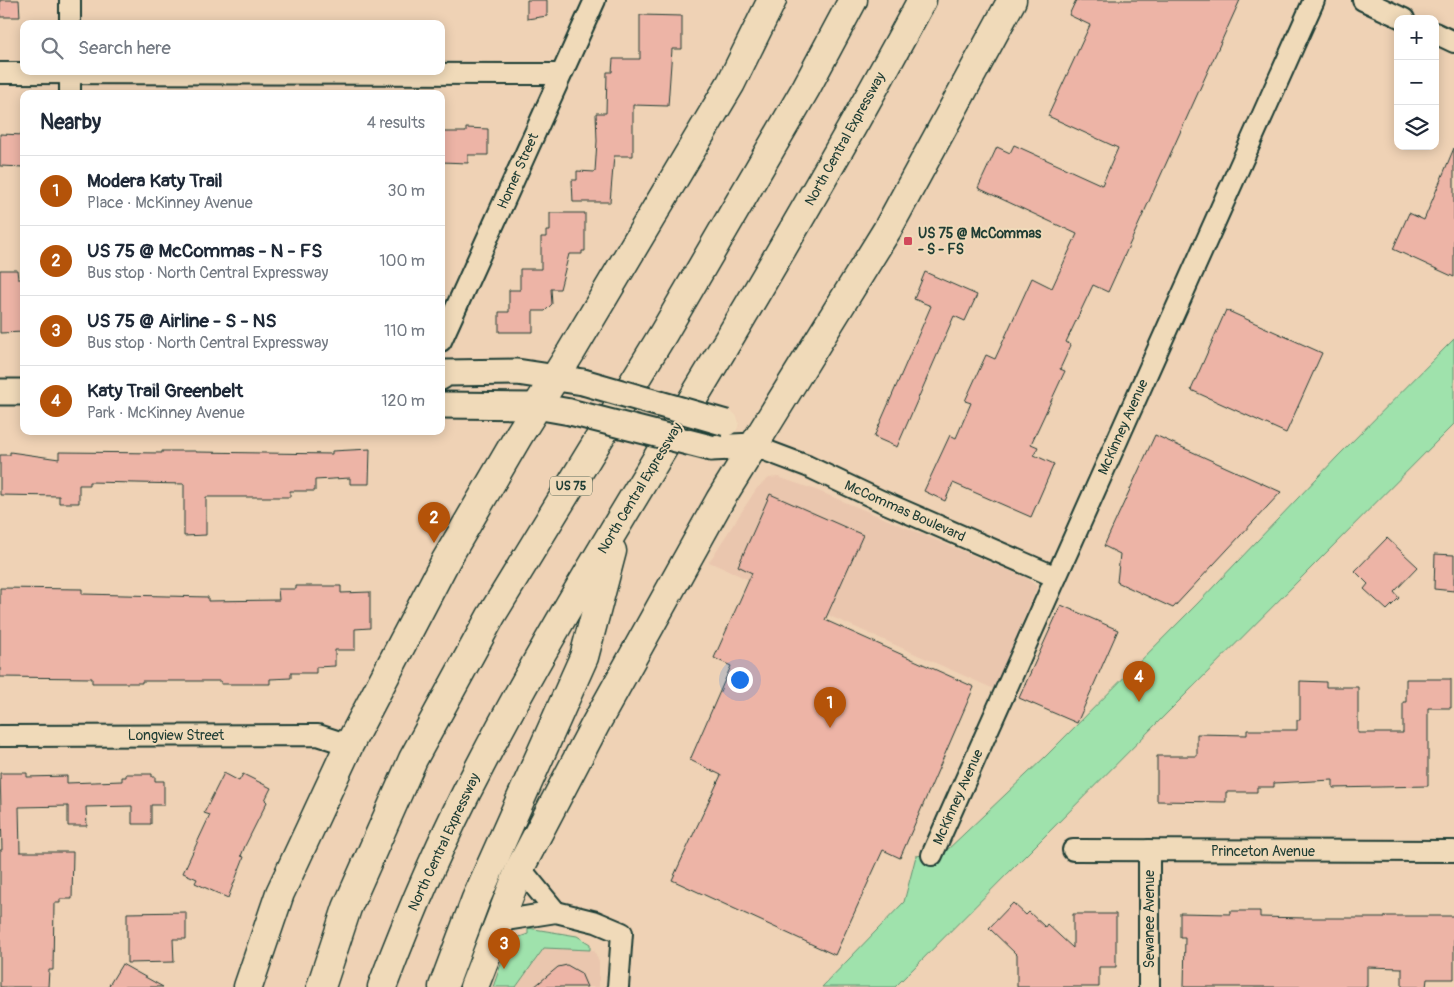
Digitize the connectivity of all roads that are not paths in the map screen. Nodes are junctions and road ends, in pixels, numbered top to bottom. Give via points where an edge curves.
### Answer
1 (70, 0) edge
2 (595, 0) edge
3 (772, 0) edge
4 (852, 0) edge
5 (922, 0) edge
6 (1012, 0) edge
7 (1314, 0) edge
8 (1363, 0) edge
9 (1395, 15) edge
10 (70, 20) edge
11 (1439, 35) edge
12 (1454, 42) edge
13 (0, 73) edge
14 (20, 73) edge
15 (445, 74) edge
16 (561, 74) junction
17 (70, 75) edge
18 (70, 90) edge
19 (445, 332) edge
20 (445, 374) edge
21 (555, 378) junction
22 (0, 392) edge
23 (20, 392) edge
24 (445, 405) edge
25 (536, 406) junction
26 (754, 446) junction
27 (619, 522) junction
28 (1056, 577) junction
29 (0, 736) edge
30 (350, 746) junction
31 (1073, 850) dead end
32 (1149, 850) junction
33 (1454, 851) edge
34 (932, 855) dead end
35 (520, 868) junction
36 (556, 912) junction
37 (499, 920) junction
38 (248, 987) edge
39 (321, 987) edge
40 (382, 987) edge
41 (443, 987) edge
42 (474, 987) edge
43 (618, 987) edge
44 (1149, 987) edge

1 - 10 street
2 - 16 street, Homer Street
3 - 21 main road via 731,83
4 - 39 main road, US 75 via 806,88 663,334 491,616 413,759 347,908
5 - 27 main road, North Central Expressway via 791,234
6 - 26 main road via 887,230
7 - 28 street, McKinney Avenue
8 - 9 street
11 - 12 street
13 - 14 street
15 - 16 street
16 - 19 street, Homer Street
17 - 18 street
20 - 21 street, McCommas Boulevard via 517,372
21 - 25 main road
21 - 26 street, McCommas Boulevard, bridge via 583,382 726,423
22 - 23 street
24 - 25 street, McCommas Boulevard
25 - 26 street, McCommas Boulevard, bridge via 710,448
25 - 30 main road via 446,560
26 - 28 street, McCommas Boulevard via 807,466
26 - 35 main road via 635,651
27 - 40 main road, North Central Expressway via 538,658 480,766 428,876
27 - 41 main road via 584,657 476,899
28 - 34 street, McKinney Avenue
29 - 30 street, Longview Street via 318,736
30 - 38 main road via 280,893
31 - 32 street, Princeton Avenue
32 - 33 street, Princeton Avenue
32 - 44 street, Sewanee Avenue
35 - 36 street
35 - 37 main road
36 - 37 street
36 - 43 street via 596,922 622,933
37 - 42 main road

